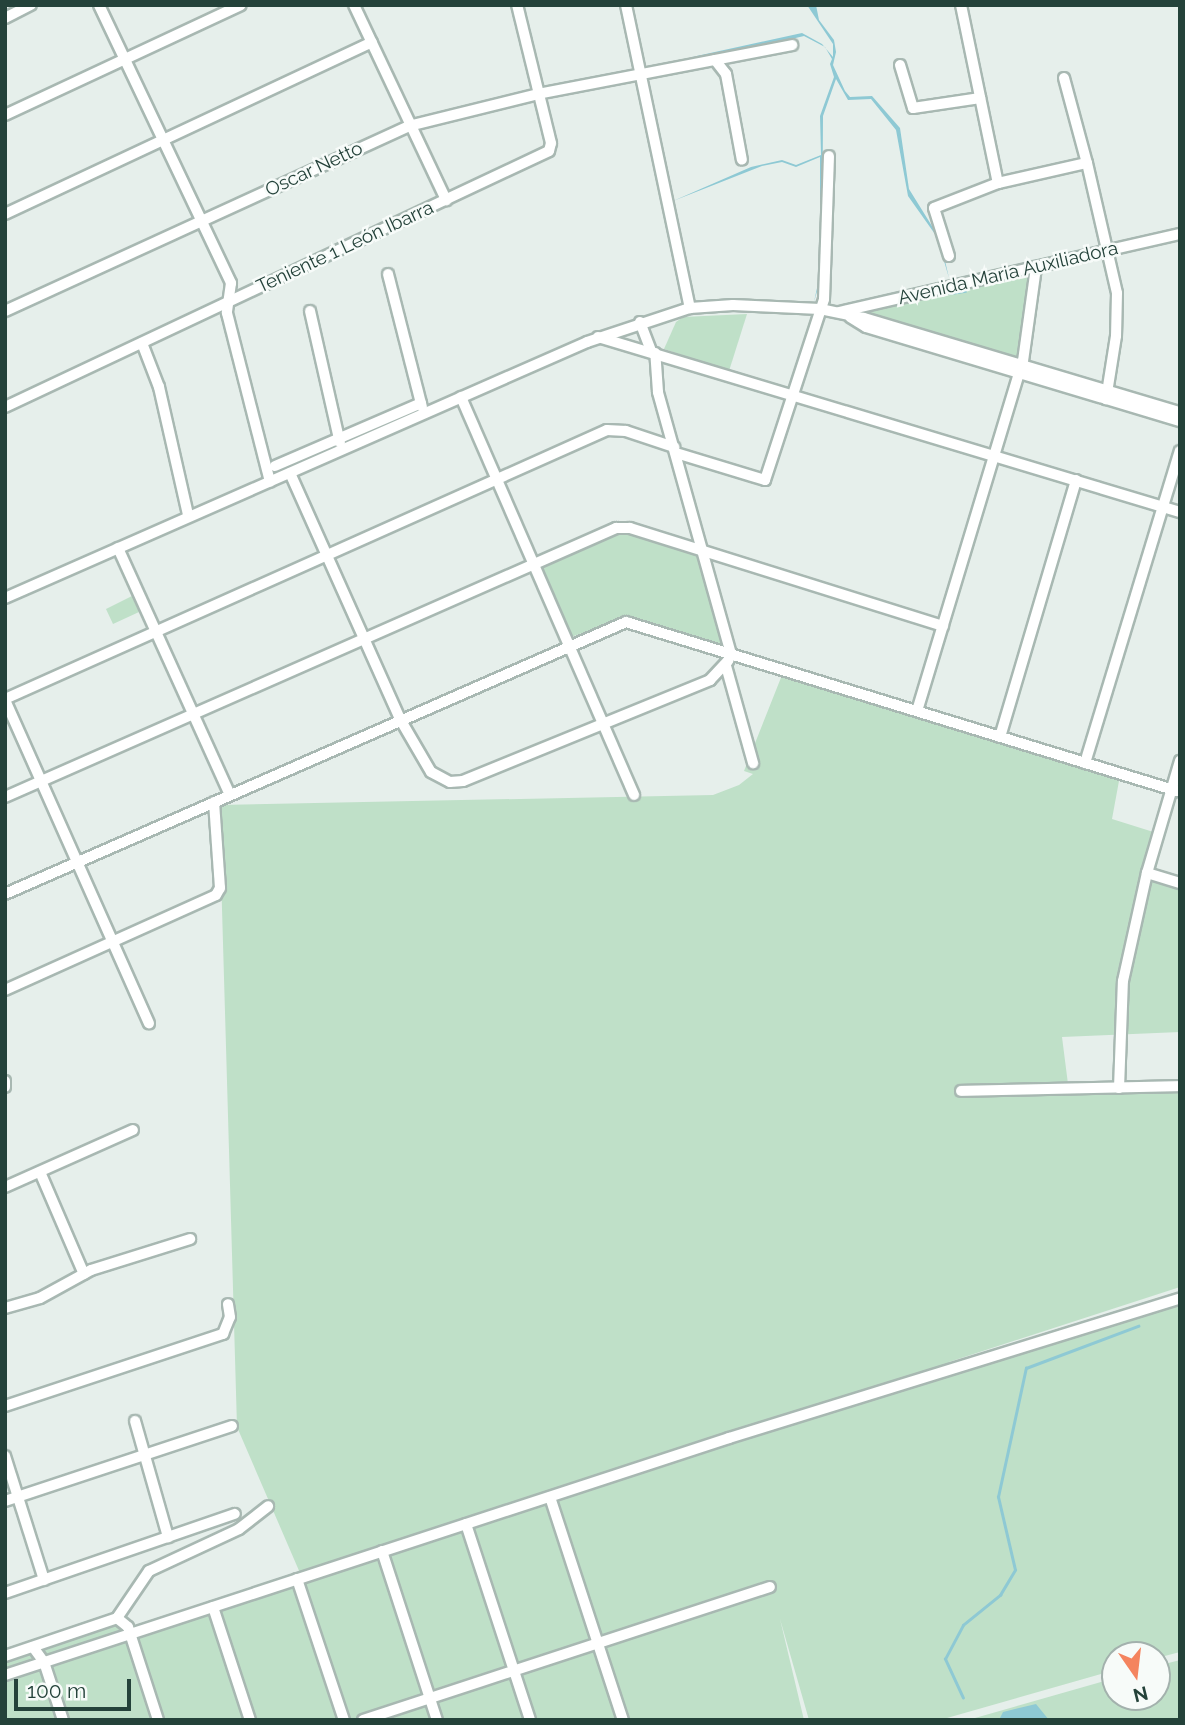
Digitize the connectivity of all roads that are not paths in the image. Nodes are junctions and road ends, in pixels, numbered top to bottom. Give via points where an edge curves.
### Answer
1 (31, 5) edge
2 (99, 5) edge
3 (241, 5) edge
4 (354, 5) edge
5 (517, 5) edge
6 (626, 5) edge
7 (961, 5) edge
8 (5, 18) edge
9 (372, 42) junction
10 (792, 45) dead end
11 (125, 59) junction
12 (715, 60) junction
13 (900, 65) dead end
14 (639, 74) junction
15 (1064, 78) dead end
16 (538, 94) junction
17 (980, 98) junction
18 (5, 115) edge
19 (409, 126) junction
20 (163, 140) junction
21 (829, 156) dead end
22 (742, 160) dead end
23 (1087, 163) junction
24 (998, 183) junction
25 (446, 200) junction
26 (5, 214) edge
27 (201, 220) junction
28 (1180, 234) edge
29 (1108, 250) junction
30 (949, 256) dead end
31 (1036, 267) junction
32 (388, 274) dead end
33 (229, 302) junction
34 (690, 308) junction
35 (820, 309) junction
36 (5, 311) edge
37 (310, 311) dead end
38 (836, 312) junction
39 (640, 322) junction
40 (598, 337) junction
41 (142, 343) junction
42 (653, 352) junction
43 (1020, 369) junction
44 (792, 394) junction
45 (1107, 395) junction
46 (461, 397) junction
47 (421, 403) junction
48 (5, 407) edge
49 (1180, 412) edge
50 (424, 414) junction
51 (1180, 421) edge
52 (341, 445) junction
53 (675, 450) junction
54 (1180, 451) edge
55 (994, 455) junction
56 (271, 467) junction
57 (290, 473) junction
58 (497, 479) junction
59 (1076, 481) junction
60 (270, 482) junction
61 (1163, 507) junction
62 (1180, 512) edge
63 (188, 515) junction
64 (118, 548) junction
65 (703, 551) junction
66 (328, 554) junction
67 (533, 563) junction
68 (5, 598) edge
69 (943, 626) junction
70 (156, 632) junction
71 (366, 637) junction
72 (568, 644) junction
73 (731, 654) junction
74 (726, 666) junction
75 (5, 699) edge
76 (917, 711) junction
77 (193, 714) junction
78 (400, 719) junction
79 (604, 726) junction
80 (1000, 737) junction
81 (1180, 761) edge
82 (753, 763) dead end
83 (1085, 763) junction
84 (41, 781) junction
85 (1176, 791) edge
86 (230, 795) junction
87 (634, 795) dead end
88 (5, 797) edge
89 (214, 802) junction
90 (77, 862) junction
91 (1147, 873) junction
92 (1180, 883) edge
93 (5, 894) edge
94 (112, 943) junction
95 (5, 990) edge
96 (149, 1023) dead end
97 (5, 1081) edge
98 (1180, 1086) edge
99 (5, 1087) edge
100 (1119, 1087) junction
101 (961, 1090) dead end
102 (133, 1130) dead end
103 (40, 1172) junction
104 (5, 1187) edge
105 (190, 1239) dead end
106 (84, 1274) junction
107 (1180, 1298) edge
108 (228, 1304) dead end
109 (5, 1308) edge
110 (5, 1406) edge
111 (135, 1421) dead end
112 (232, 1426) dead end
113 (143, 1454) junction
114 (5, 1456) edge
115 (18, 1496) junction
116 (550, 1497) junction
117 (5, 1500) edge
118 (268, 1506) dead end
119 (235, 1514) dead end
120 (466, 1524) junction
121 (169, 1537) junction
122 (382, 1552) junction
123 (44, 1580) junction
124 (297, 1580) junction
125 (770, 1587) dead end
126 (5, 1593) edge
127 (214, 1607) junction
128 (117, 1618) junction
129 (129, 1634) junction
130 (598, 1643) junction
131 (33, 1647) junction
132 (5, 1656) edge
133 (44, 1662) junction
134 (514, 1670) junction
135 (5, 1675) edge
136 (430, 1698) junction
137 (64, 1720) edge
138 (158, 1720) edge
139 (250, 1720) edge
140 (344, 1720) edge
141 (363, 1720) edge
142 (437, 1720) edge
143 (530, 1720) edge
144 (623, 1720) edge

1 - 8 street
2 - 11 street
3 - 11 street
4 - 9 street
5 - 16 street, Teniente 1 León Ibarra
6 - 14 street
7 - 17 street
9 - 19 street
9 - 20 street
10 - 12 street, Oscar Netto
11 - 18 street
11 - 20 street
12 - 14 street, Oscar Netto
12 - 22 street via 726,74
13 - 17 street via 914,108
14 - 16 street, Oscar Netto
14 - 34 street
15 - 23 street
16 - 19 street, Oscar Netto
16 - 25 street, Teniente 1 León Ibarra via 551,149
17 - 24 street
19 - 25 street
19 - 27 street, Oscar Netto
20 - 26 street
20 - 27 street
21 - 35 street via 826,279
23 - 24 street
23 - 29 street
24 - 30 street via 934,208
25 - 33 street, Teniente 1 León Ibarra
27 - 33 street via 231,283
27 - 36 street, Oscar Netto
28 - 29 street, Avenida Maria Auxiliadora
29 - 31 street, Avenida Maria Auxiliadora
29 - 45 street via 1117,312
31 - 38 street, Avenida Maria Auxiliadora
31 - 43 street
32 - 47 street
33 - 41 street, Teniente 1 León Ibarra
33 - 56 street via 227,313
34 - 35 street
34 - 39 street
35 - 38 street
35 - 44 street
37 - 52 street
38 - 43 street
39 - 40 street
39 - 42 street
40 - 42 street
40 - 46 street
41 - 48 street, Teniente 1 León Ibarra
41 - 63 street via 159,387
42 - 44 street
42 - 53 street via 658,392
43 - 45 street
43 - 55 street
44 - 53 street via 765,480
44 - 55 street
45 - 49 street
45 - 51 street
46 - 50 street
46 - 58 street
47 - 50 street
47 - 52 street
50 - 52 street
52 - 56 street
52 - 57 street
53 - 58 street via 626,431 607,430
53 - 65 street
54 - 61 street
55 - 59 street
55 - 69 street
56 - 60 street
57 - 60 street
57 - 66 street
58 - 66 street
58 - 67 street
59 - 61 street
59 - 80 street
60 - 63 street
61 - 62 street
61 - 83 street
63 - 64 street
64 - 68 street
64 - 70 street
65 - 67 street via 615,528
65 - 69 street
65 - 73 street
66 - 70 street
66 - 71 street
67 - 71 street
67 - 72 street
69 - 76 street
70 - 75 street
70 - 77 street
71 - 77 street
71 - 78 street
72 - 73 street via 626,622
72 - 78 street
72 - 79 street
73 - 74 street
73 - 76 street
74 - 79 street via 710,680
74 - 82 street
75 - 84 street
76 - 80 street
77 - 84 street
77 - 86 street
78 - 79 street via 431,772 450,782
78 - 86 street
79 - 87 street
80 - 83 street
81 - 85 street
83 - 85 street
84 - 88 street
84 - 90 street
85 - 91 street
86 - 89 street
89 - 90 street
89 - 94 street via 220,888 216,895
90 - 93 street
90 - 94 street
91 - 92 street
91 - 100 street via 1123,981
94 - 95 street
94 - 96 street
97 - 99 street
98 - 100 street
100 - 101 street
102 - 103 street
103 - 104 street
103 - 106 street
105 - 106 street
106 - 109 street via 40,1298
107 - 116 street
108 - 110 street via 230,1317 223,1334
111 - 113 street
112 - 113 street
113 - 115 street
113 - 121 street
114 - 115 street
115 - 117 street
115 - 123 street
116 - 120 street
116 - 130 street
118 - 128 street via 239,1529 149,1570
119 - 121 street
120 - 122 street
120 - 134 street
121 - 123 street
122 - 124 street
122 - 136 street
123 - 126 street
124 - 127 street
124 - 140 street
125 - 130 street
127 - 129 street
127 - 139 street
128 - 129 street via 125,1622
128 - 131 street
129 - 133 street
129 - 138 street
130 - 134 street
130 - 144 street
131 - 132 street
131 - 133 street
133 - 135 street
133 - 137 street
134 - 136 street
134 - 143 street
136 - 141 street
136 - 142 street

